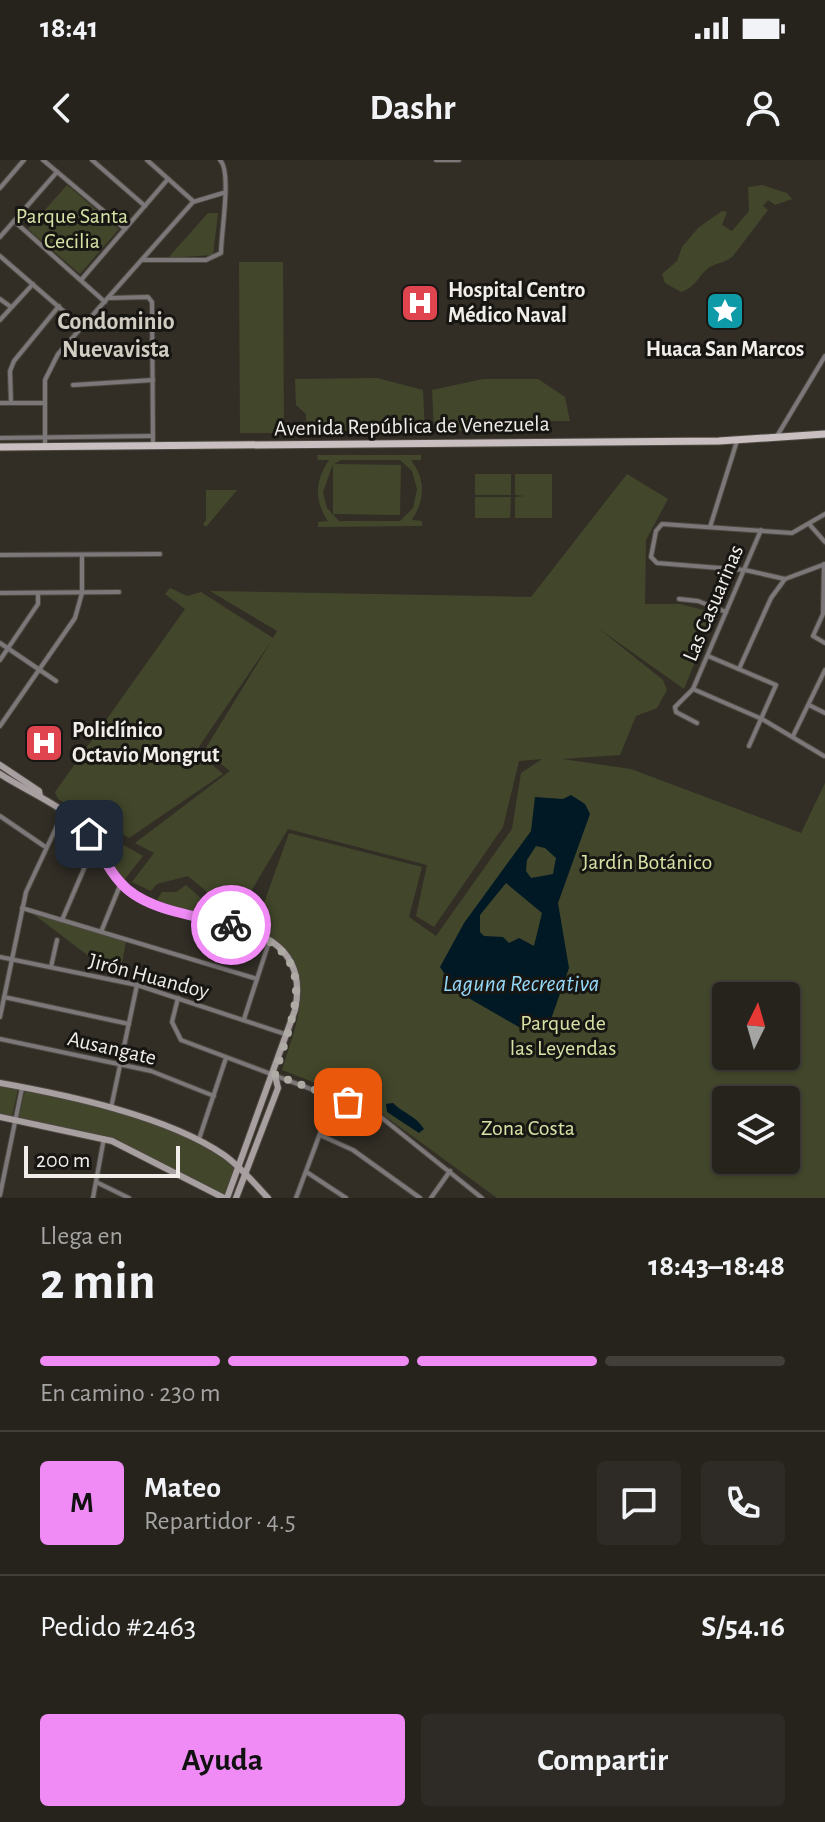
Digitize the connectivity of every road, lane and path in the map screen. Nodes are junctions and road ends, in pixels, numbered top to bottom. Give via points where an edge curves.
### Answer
1 (24, 160) edge
2 (43, 160) edge
3 (92, 160) edge
4 (147, 160) edge
5 (220, 160) edge
6 (436, 160) edge
7 (459, 160) edge
8 (57, 172) junction
9 (168, 179) junction
10 (2, 180) edge
11 (0, 188) edge
12 (223, 193) junction
13 (193, 202) junction
14 (145, 206) junction
15 (14, 221) junction
16 (125, 229) junction
17 (0, 237) edge
18 (0, 256) edge
19 (143, 260) junction
20 (81, 280) junction
21 (33, 284) junction
22 (0, 299) edge
23 (108, 300) junction
24 (59, 306) junction
25 (11, 308) junction
26 (0, 320) edge
27 (83, 328) junction
28 (825, 356) edge
29 (0, 371) edge
30 (10, 371) junction
31 (153, 380) junction
32 (73, 385) dead end
33 (0, 403) edge
34 (11, 403) junction
35 (44, 403) junction
36 (825, 434) edge
37 (153, 436) junction
38 (45, 437) junction
39 (776, 437) junction
40 (0, 438) edge
41 (738, 440) junction
42 (153, 446) junction
43 (0, 447) edge
44 (45, 447) junction
45 (825, 514) edge
46 (810, 525) junction
47 (710, 527) junction
48 (761, 530) junction
49 (825, 542) edge
50 (160, 554) dead end
51 (0, 555) edge
52 (82, 555) junction
53 (825, 564) edge
54 (745, 570) junction
55 (785, 579) junction
56 (119, 592) dead end
57 (0, 593) edge
58 (38, 593) junction
59 (82, 593) junction
60 (679, 599) dead end
61 (825, 601) edge
62 (726, 612) junction
63 (0, 643) edge
64 (825, 643) edge
65 (8, 648) junction
66 (708, 656) junction
67 (0, 660) edge
68 (739, 669) junction
69 (39, 670) junction
70 (825, 670) edge
71 (56, 681) dead end
72 (693, 689) junction
73 (809, 705) junction
74 (825, 713) edge
75 (762, 719) junction
76 (697, 723) dead end
77 (1, 724) edge
78 (793, 736) junction
79 (749, 746) dead end
80 (824, 756) edge
81 (0, 765) edge
82 (0, 774) edge
83 (40, 796) junction
84 (63, 813) junction
85 (0, 816) edge
86 (95, 843) junction
87 (45, 846) junction
88 (121, 883) junction
89 (22, 908) junction
90 (62, 920) junction
91 (101, 932) junction
92 (270, 939) junction
93 (57, 940) dead end
94 (0, 957) edge
95 (11, 959) junction
96 (51, 967) junction
97 (257, 979) junction
98 (137, 985) junction
99 (4, 997) junction
100 (178, 998) junction
101 (0, 1017) edge
102 (244, 1019) junction
103 (129, 1024) junction
104 (287, 1035) junction
105 (0, 1039) edge
106 (226, 1058) junction
107 (121, 1064) junction
108 (275, 1075) junction
109 (0, 1083) edge
110 (22, 1087) junction
111 (214, 1096) junction
112 (334, 1096) junction
113 (111, 1109) junction
114 (0, 1117) edge
115 (15, 1120) junction
116 (322, 1136) junction
117 (104, 1138) junction
118 (198, 1142) junction
119 (241, 1169) junction
120 (3, 1170) edge
121 (450, 1171) junction
122 (308, 1173) junction
123 (247, 1175) junction
124 (96, 1182) junction
125 (0, 1195) edge
126 (93, 1198) edge
127 (129, 1198) edge
128 (226, 1198) edge
129 (236, 1198) edge
130 (268, 1198) edge
131 (296, 1198) edge
132 (346, 1198) edge
133 (420, 1198) edge
134 (431, 1198) edge
135 (481, 1198) edge

1 - 10 street
2 - 8 street
3 - 14 street
4 - 9 street
5 - 12 street via 227,172
6 - 7 street
8 - 15 street
8 - 16 street
9 - 13 street
9 - 14 street
10 - 11 street
12 - 13 street
12 - 19 street via 218,257
13 - 19 street
14 - 16 street
15 - 17 street
15 - 20 street
16 - 20 street
18 - 21 street
19 - 23 street
20 - 23 street
21 - 24 street
21 - 25 street
22 - 25 street
23 - 27 street
23 - 31 street via 151,299
24 - 27 street
24 - 30 street via 25,344
25 - 26 street
27 - 35 street via 47,373
28 - 39 street
29 - 30 street
30 - 34 street
31 - 32 street
31 - 37 street
33 - 34 street
34 - 35 street
35 - 38 street
36 - 39 main road, Avenida República de Venezuela
37 - 38 street
37 - 42 street
38 - 40 street
38 - 44 street
39 - 41 main road, Avenida República de Venezuela
41 - 42 main road, Avenida República de Venezuela
41 - 47 street
42 - 44 main road, Avenida República de Venezuela
43 - 44 main road, Avenida República de Venezuela
45 - 46 street
46 - 48 street via 792,533
46 - 49 street
47 - 48 street
47 - 54 street via 662,524 651,559
48 - 54 street, Las Casuarinas
50 - 52 street
51 - 52 street
52 - 59 street
53 - 55 street
53 - 61 street
54 - 55 street
54 - 62 street, Las Casuarinas
55 - 68 street
56 - 59 street
57 - 58 street
58 - 59 street
58 - 65 street via 38,604
59 - 69 street via 75,618
60 - 62 street
61 - 64 street via 813,636
62 - 66 street, Las Casuarinas
63 - 65 street
65 - 67 street
65 - 69 street
66 - 68 street
66 - 72 street, Las Casuarinas
68 - 75 street via 776,684
69 - 71 street
69 - 77 street
70 - 73 street
72 - 75 street
72 - 76 street, Las Casuarinas via 675,709
73 - 74 street
73 - 78 street
75 - 78 street
75 - 79 street
78 - 80 street
81 - 83 street
82 - 83 street
83 - 84 street
84 - 86 street
84 - 87 street
85 - 87 street
86 - 88 street
86 - 90 street
87 - 89 street
88 - 91 street
88 - 92 street via 148,901
89 - 90 street
89 - 95 street
90 - 91 street
91 - 97 street
92 - 97 street
92 - 104 street via 288,959 297,981 298,998
93 - 96 street
94 - 95 street, Jirón Huandoy
95 - 96 street, Jirón Huandoy
95 - 99 street
96 - 98 street, Jirón Huandoy
97 - 102 street
98 - 100 street, Jirón Huandoy
98 - 103 street
99 - 101 street
99 - 103 street
100 - 102 street, Jirón Huandoy
100 - 106 street via 172,1022 181,1040
102 - 104 street, Jirón Huandoy
103 - 107 street
104 - 108 street
105 - 107 street, Ausangate
106 - 108 street
106 - 111 street
107 - 111 street, Ausangate
107 - 113 street
108 - 112 street
108 - 119 street
108 - 123 street via 278,1088
109 - 110 street
110 - 113 street
110 - 115 street
111 - 118 street
112 - 116 street
112 - 121 street via 390,1122
113 - 118 street
114 - 115 street
115 - 117 street
115 - 120 street
116 - 122 street
116 - 133 street via 353,1150
117 - 124 street
117 - 128 street
118 - 119 street
119 - 123 street
119 - 128 street
120 - 125 street
121 - 134 street
121 - 135 street
122 - 131 street
122 - 132 street
123 - 129 street
123 - 130 street
124 - 126 street
124 - 127 street

